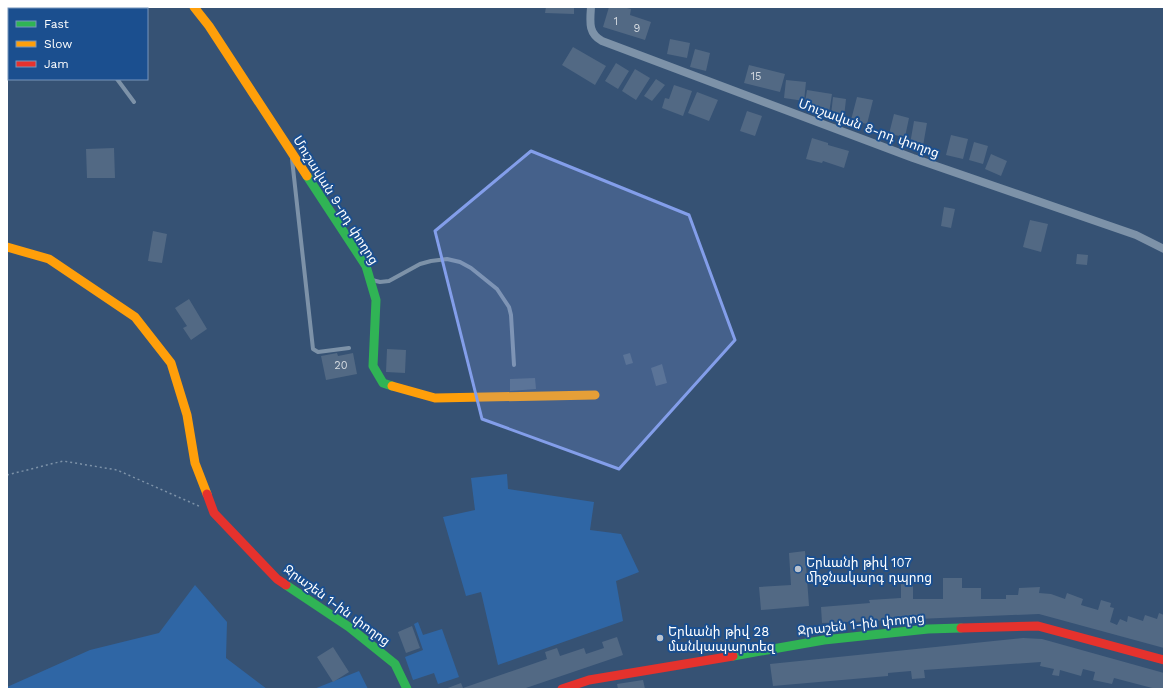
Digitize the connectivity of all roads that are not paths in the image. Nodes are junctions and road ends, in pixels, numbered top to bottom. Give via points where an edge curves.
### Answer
1 (194, 7) edge
2 (591, 7) edge
3 (118, 80) edge
4 (134, 102) dead end
5 (292, 152) junction
6 (7, 247) edge
7 (1164, 249) edge
8 (370, 280) junction
9 (349, 348) dead end
10 (514, 365) dead end
11 (595, 395) dead end
12 (1164, 660) edge
13 (407, 689) edge
14 (562, 689) edge

1 - 5 street, Մուշավան 9-րդ փողոց
2 - 7 street, Մուշավան 8-րդ փողոց via 592,32 602,41 913,158 1136,235
3 - 4 lane
5 - 8 street, Մուշավան 9-րդ փողոց via 366,266
5 - 9 lane via 313,349 318,352
6 - 13 street, Ջրաշեն 1-ին փողոց via 49,259 135,317 171,363 188,415 195,463 214,513 277,579 349,628 395,664
8 - 10 lane via 389,281 432,260 447,259 471,268 497,289 509,307
8 - 11 street, Մուշավան 9-րդ փողոց via 376,300 373,366 383,383 435,398
12 - 14 street, Ջրաշեն 1-ին փողոց via 1038,626 928,629 824,640 589,680

